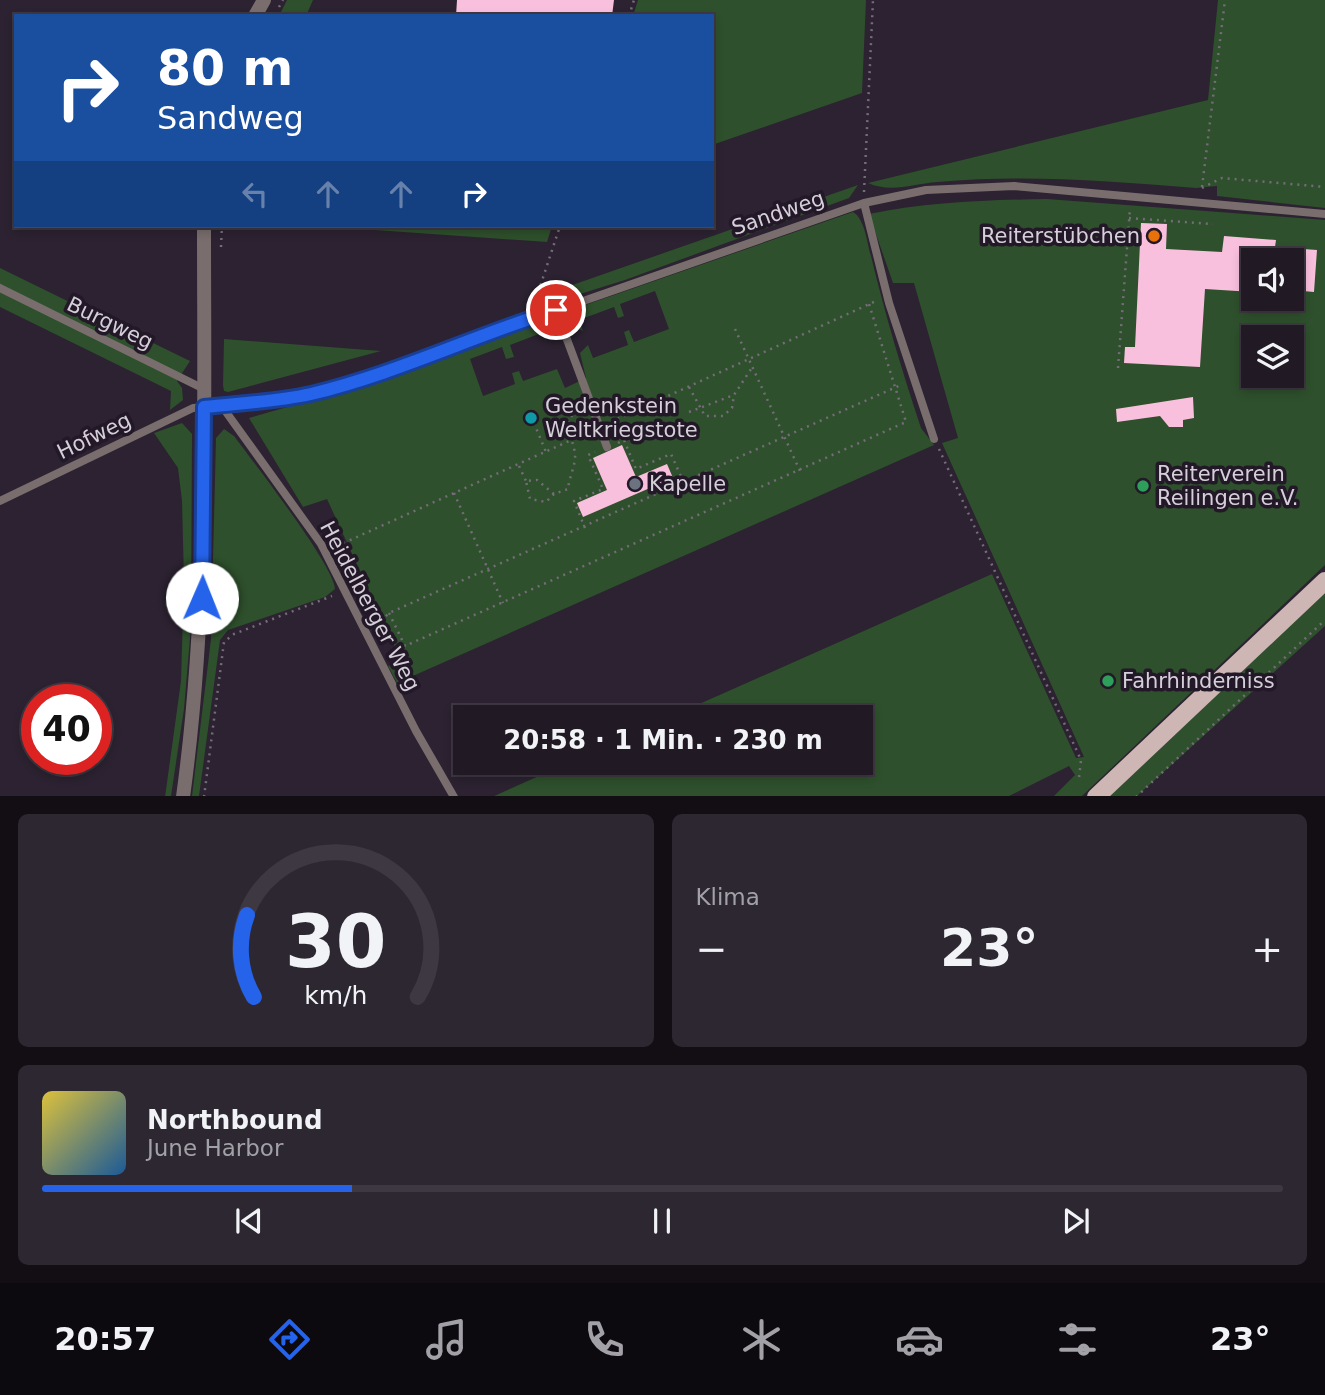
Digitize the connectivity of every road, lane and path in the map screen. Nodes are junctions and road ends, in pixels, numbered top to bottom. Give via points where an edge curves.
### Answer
1 (873, 0) edge
2 (1225, 0) edge
3 (1202, 187) junction
4 (1325, 187) edge
5 (1197, 201) junction
6 (864, 203) junction
7 (1129, 213) dead end
8 (1325, 214) edge
9 (1129, 218) junction
10 (1213, 225) dead end
11 (204, 228) edge
12 (558, 228) edge
13 (0, 288) edge
14 (881, 299) dead end
15 (869, 304) junction
16 (556, 310) junction
17 (530, 318) junction
18 (735, 329) dead end
19 (750, 359) junction
20 (753, 366) junction
21 (1118, 368) dead end
22 (906, 383) dead end
23 (895, 386) junction
24 (689, 387) junction
25 (204, 389) junction
26 (734, 395) junction
27 (221, 405) junction
28 (204, 407) junction
29 (700, 407) junction
30 (575, 411) dead end
31 (689, 412) dead end
32 (534, 423) dead end
33 (569, 423) dead end
34 (599, 427) junction
35 (786, 438) junction
36 (934, 439) joint
37 (569, 442) junction
38 (607, 447) junction
39 (546, 452) junction
40 (519, 466) junction
41 (800, 471) junction
42 (526, 481) junction
43 (684, 481) junction
44 (454, 493) junction
45 (554, 494) junction
46 (0, 500) edge
47 (585, 528) junction
48 (345, 542) dead end
49 (488, 570) junction
50 (1325, 581) edge
51 (345, 591) junction
52 (503, 603) junction
53 (389, 613) junction
54 (1325, 620) edge
55 (383, 623) dead end
56 (1079, 778) dead end
57 (183, 796) edge
58 (204, 796) edge
59 (454, 796) edge
60 (1096, 796) edge
61 (1136, 796) edge

1 - 6 path
2 - 3 path
3 - 4 path via 1222,178
3 - 5 path
5 - 6 lane, Sandweg via 967,186
5 - 8 lane, Sandweg
6 - 16 lane, Sandweg
6 - 36 lane via 889,303
7 - 9 path
9 - 10 path
9 - 21 path
11 - 25 street
12 - 17 path
13 - 25 lane, Burgweg
14 - 15 path
15 - 19 path
15 - 23 path
16 - 17 lane, Sandweg
16 - 34 lane
17 - 27 lane, Sandweg via 332,388 268,402
18 - 19 path
19 - 20 path
19 - 24 path
20 - 26 path
20 - 35 path
22 - 23 path
23 - 35 path
23 - 41 path via 906,422
24 - 29 path
24 - 34 path
25 - 28 street
26 - 29 path
26 - 29 path via 732,408 723,416 709,418
27 - 28 lane, Hofweg
27 - 51 lane, Heidelberger Weg via 321,544
28 - 46 lane, Hofweg via 185,411
28 - 57 street via 199,665
29 - 31 path
30 - 33 path via 559,408 557,416
32 - 39 path
34 - 37 path
34 - 38 lane
35 - 41 path
35 - 43 path
36 - 56 path via 1081,760
37 - 39 path
37 - 45 path via 575,456 568,489
38 - 43 path via 624,440 636,470 671,454
38 - 47 path via 589,455 603,489 574,501
39 - 40 path
40 - 42 path
40 - 44 path
41 - 52 path
42 - 45 path via 537,480
42 - 45 path via 530,499 537,503
43 - 47 path
44 - 48 path
44 - 49 path
47 - 49 path
49 - 52 path
49 - 53 path
50 - 60 main road
51 - 58 path via 224,642
51 - 59 lane, Heidelberger Weg
52 - 53 path via 405,646
53 - 55 path
54 - 61 path

